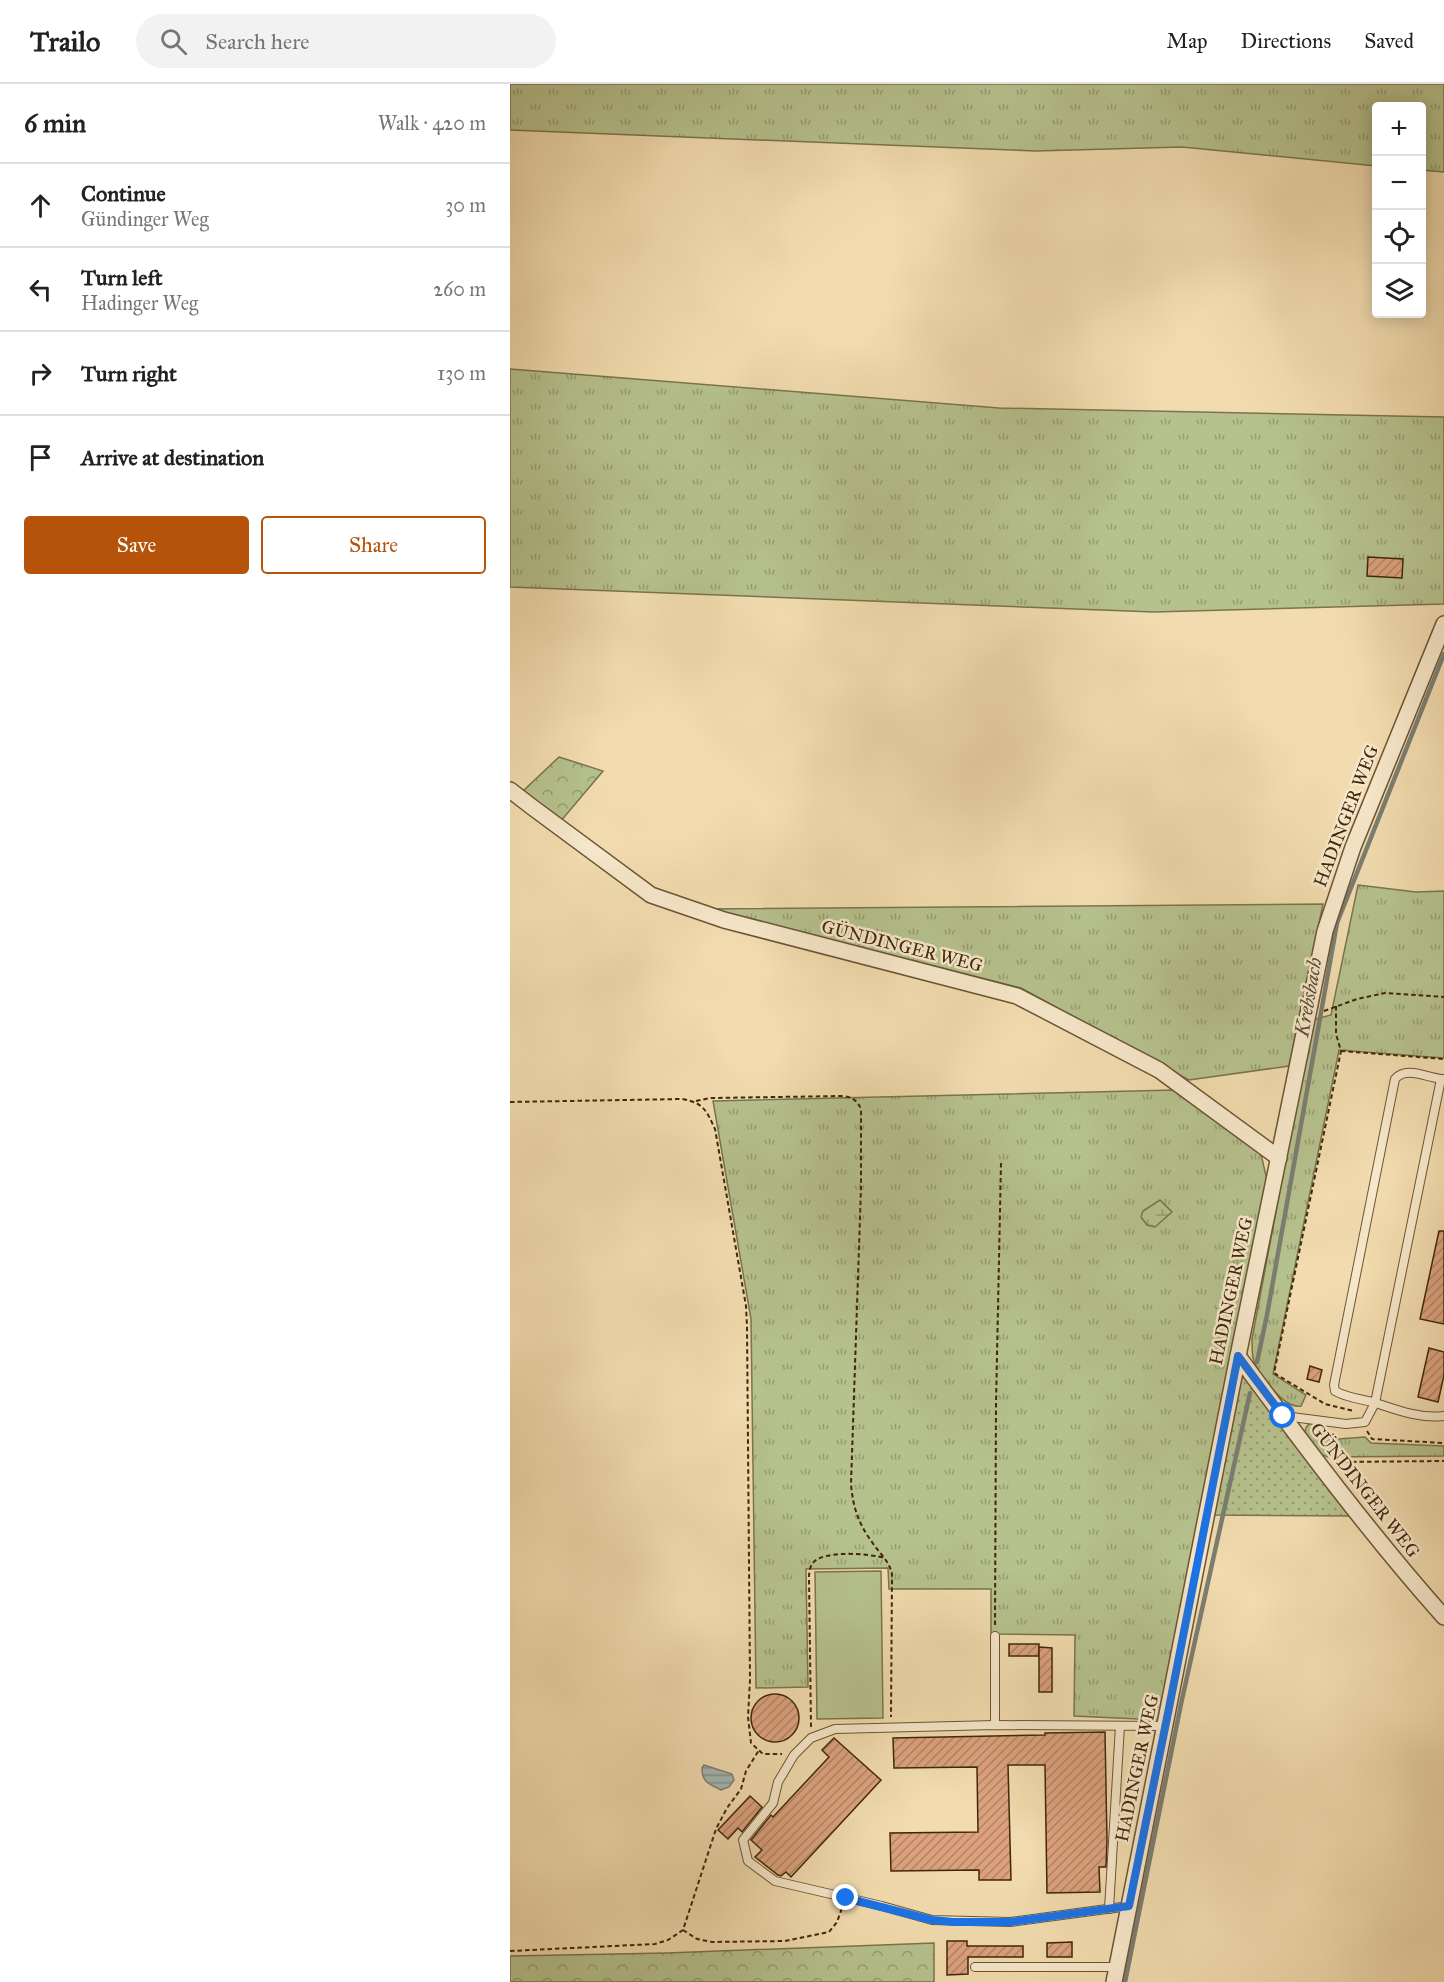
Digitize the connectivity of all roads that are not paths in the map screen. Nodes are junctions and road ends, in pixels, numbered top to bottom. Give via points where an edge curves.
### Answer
1 (1444, 624) edge
2 (510, 790) edge
3 (1443, 1079) edge
4 (1279, 1158) junction
5 (1238, 1356) junction
6 (1375, 1403) junction
7 (1283, 1416) junction
8 (1444, 1416) edge
9 (1444, 1617) edge
10 (995, 1636) road end
11 (995, 1725) junction
12 (1120, 1726) junction
13 (1166, 1726) junction
14 (1129, 1906) junction
15 (1109, 1909) junction
16 (975, 1967) dead end
17 (1115, 1975) edge

1 - 4 street, HADINGER WEG via 1336,893
2 - 4 street, GÜNDINGER WEG via 651,895 724,920 1017,996 1159,1070
3 - 6 lane
3 - 6 lane via 1406,1072 1395,1079 1334,1385 1341,1395
4 - 5 street, HADINGER WEG
5 - 7 street, GÜNDINGER WEG
5 - 13 street, HADINGER WEG
6 - 7 lane via 1365,1422 1346,1424
6 - 8 lane via 1425,1416
7 - 9 street, GÜNDINGER WEG via 1405,1574
10 - 11 lane
11 - 12 lane
11 - 15 lane via 835,1729 811,1738 794,1755 778,1782 773,1803 743,1840 748,1861 775,1881 932,1920 1010,1922
12 - 13 lane
12 - 15 lane
13 - 14 street, HADINGER WEG
14 - 15 lane
14 - 17 street, HADINGER WEG
16 - 17 lane

